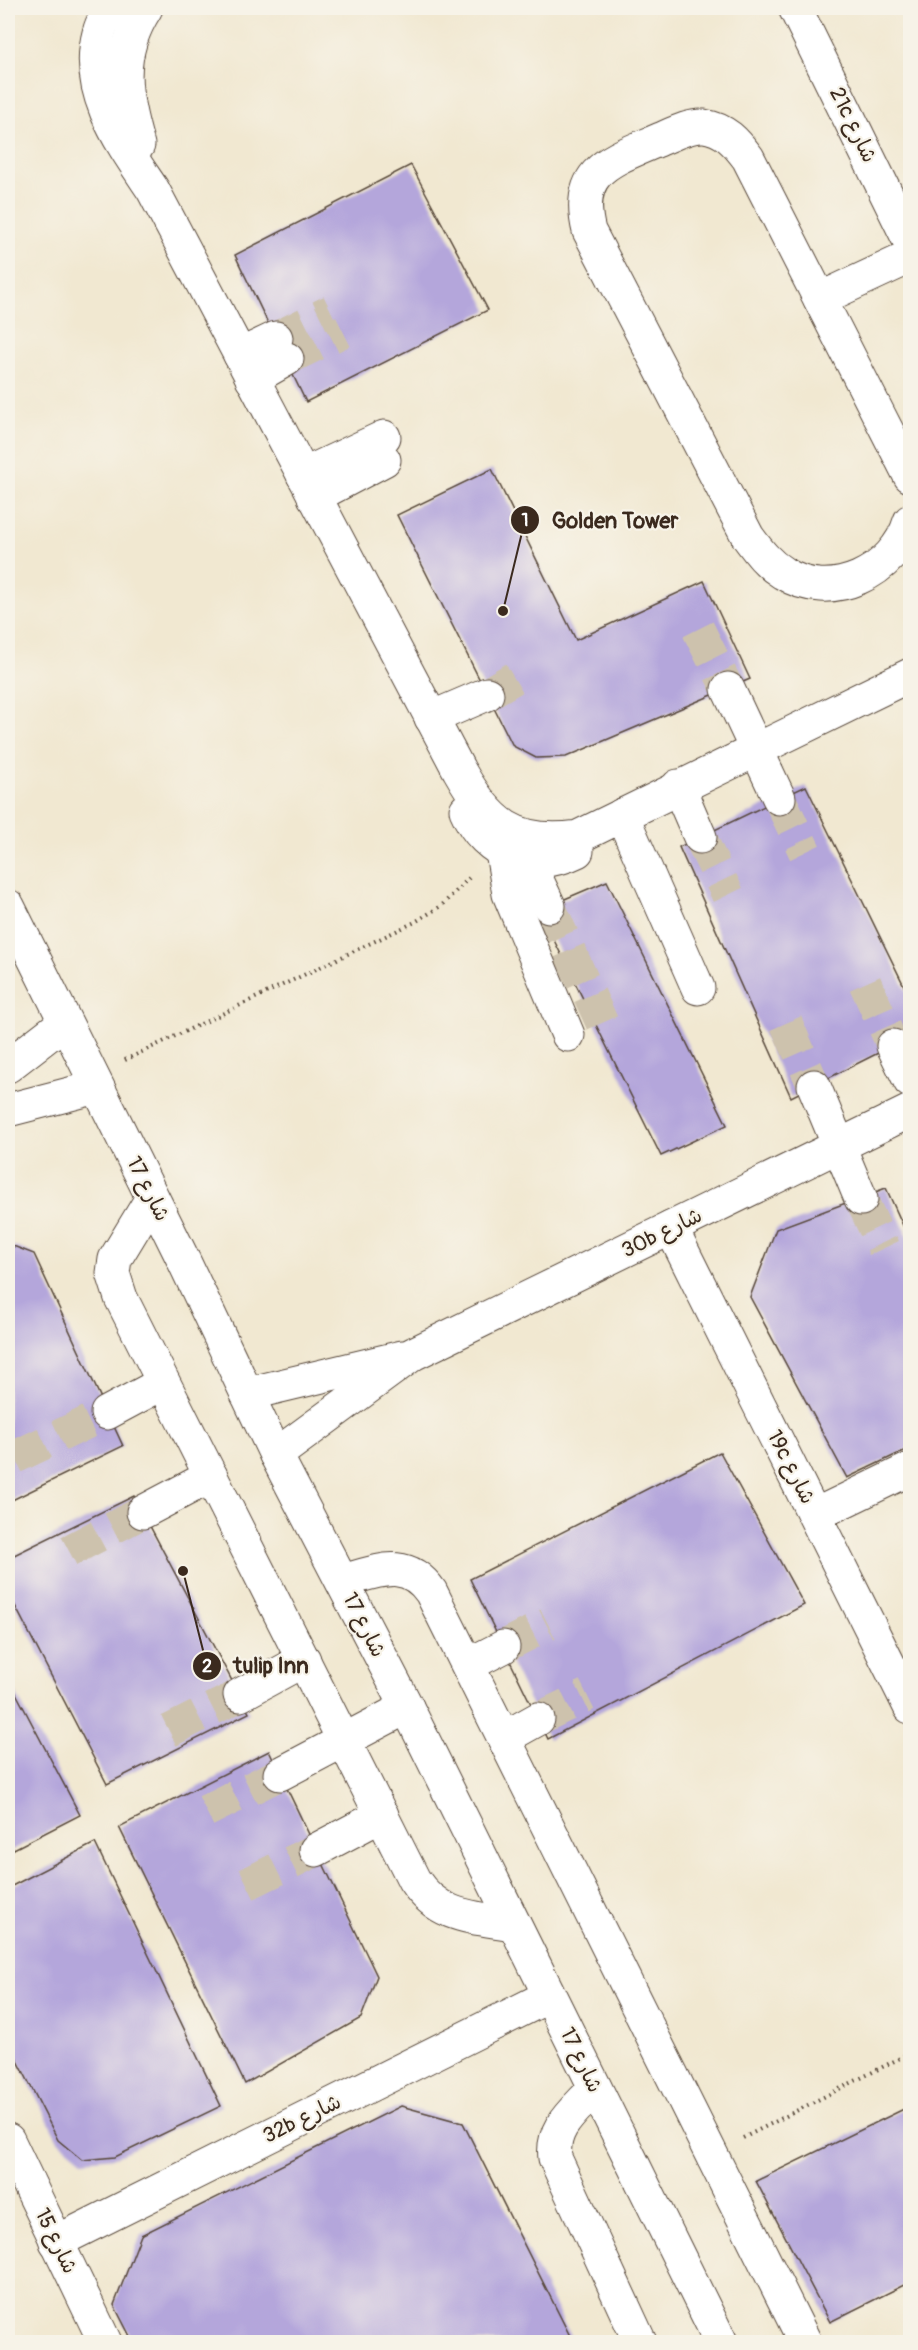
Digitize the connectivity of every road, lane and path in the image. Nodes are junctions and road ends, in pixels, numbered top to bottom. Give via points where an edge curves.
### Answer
1 (110, 8) edge
2 (146, 8) edge
3 (795, 8) edge
4 (153, 190) junction
5 (910, 242) edge
6 (910, 256) edge
7 (820, 299) junction
8 (282, 349) tunnel mouth
9 (246, 367) junction
10 (388, 446) dead end
11 (910, 476) edge
12 (308, 486) junction
13 (910, 521) edge
14 (910, 675) edge
15 (728, 689) tunnel mouth
16 (487, 694) tunnel mouth
17 (431, 718) junction
18 (757, 750) junction
19 (459, 770) junction
20 (678, 786) junction
21 (779, 798) tunnel mouth
22 (615, 819) junction
23 (700, 837) tunnel mouth
24 (508, 853) junction
25 (8, 906) edge
26 (549, 906) tunnel mouth
27 (698, 988) dead end
28 (65, 1022) junction
29 (568, 1035) dead end
30 (893, 1046) tunnel mouth
31 (8, 1066) edge
32 (910, 1081) edge
33 (94, 1082) junction
34 (814, 1086) tunnel mouth
35 (8, 1110) edge
36 (910, 1111) edge
37 (840, 1146) junction
38 (152, 1198) junction
39 (861, 1199) tunnel mouth
40 (671, 1228) junction
41 (413, 1354) junction
42 (163, 1383) junction
43 (247, 1394) junction
44 (107, 1413) tunnel mouth
45 (276, 1455) junction
46 (910, 1469) edge
47 (210, 1476) junction
48 (143, 1512) tunnel mouth
49 (815, 1515) junction
50 (342, 1581) junction
51 (503, 1647) tunnel mouth
52 (304, 1660) junction
53 (468, 1665) junction
54 (240, 1695) tunnel mouth
55 (407, 1707) junction
56 (910, 1707) edge
57 (538, 1719) tunnel mouth
58 (504, 1738) junction
59 (345, 1740) junction
60 (280, 1774) tunnel mouth
61 (382, 1815) junction
62 (316, 1850) tunnel mouth
63 (513, 1924) junction
64 (549, 1996) junction
65 (910, 2053) edge
66 (595, 2088) junction
67 (8, 2140) edge
68 (710, 2154) junction
69 (56, 2241) junction
70 (105, 2343) edge
71 (640, 2343) edge
72 (721, 2343) edge
73 (805, 2343) edge

1 - 4 street via 99,32 97,78 112,127
2 - 4 street via 134,27 126,52 124,80 132,124
3 - 5 street, 21c شارع
4 - 9 street
6 - 7 street
7 - 11 street
7 - 13 street via 748,158 720,130 703,126 685,129 609,162 586,193 584,213 589,231 748,537 764,559 785,575 810,584 837,585 862,578 884,564 900,545
8 - 9 street
9 - 12 street
10 - 12 street
12 - 17 street
14 - 18 street
15 - 18 street
16 - 17 street
17 - 19 street
18 - 20 street
18 - 21 street
19 - 22 street via 484,810 521,834 543,839 578,837
19 - 24 street via 466,812 477,831
20 - 22 street
20 - 23 street
22 - 24 street via 582,849 565,857 547,861
22 - 27 street
24 - 26 street
24 - 29 street via 509,894
24 - 33 path via 415,922
25 - 28 street, شارع 17
28 - 31 street
28 - 33 street, شارع 17
30 - 32 street
33 - 35 street
33 - 38 street, شارع 17
34 - 37 street
36 - 37 street, 30b شارع
37 - 39 street
37 - 40 street, 30b شارع
38 - 42 street via 115,1259 113,1273 121,1298
38 - 43 street, شارع 17
40 - 41 street, 30b شارع
40 - 49 street, 19c شارع
41 - 43 street, 30b شارع
41 - 45 street, 30b شارع
42 - 44 street
42 - 47 street
43 - 45 street, شارع 17
45 - 50 street, شارع 17
46 - 49 street
47 - 48 street
47 - 52 street
49 - 56 street, 19c شارع
50 - 53 street via 387,1569 413,1573 431,1592
50 - 55 street, شارع 17
51 - 53 street
52 - 54 street
52 - 59 street
53 - 58 street
55 - 59 street
55 - 63 street, شارع 17
57 - 58 street
58 - 68 street
59 - 60 street
59 - 61 street
61 - 62 street
61 - 63 street via 414,1880 431,1901 454,1914
63 - 64 street, شارع 17
64 - 66 street, شارع 17
64 - 69 street, 32b شارع
65 - 68 path
66 - 71 street via 560,2126 555,2136 555,2158
66 - 72 street, شارع 17
67 - 69 street, شارع 15
68 - 73 street
69 - 70 street, شارع 15

